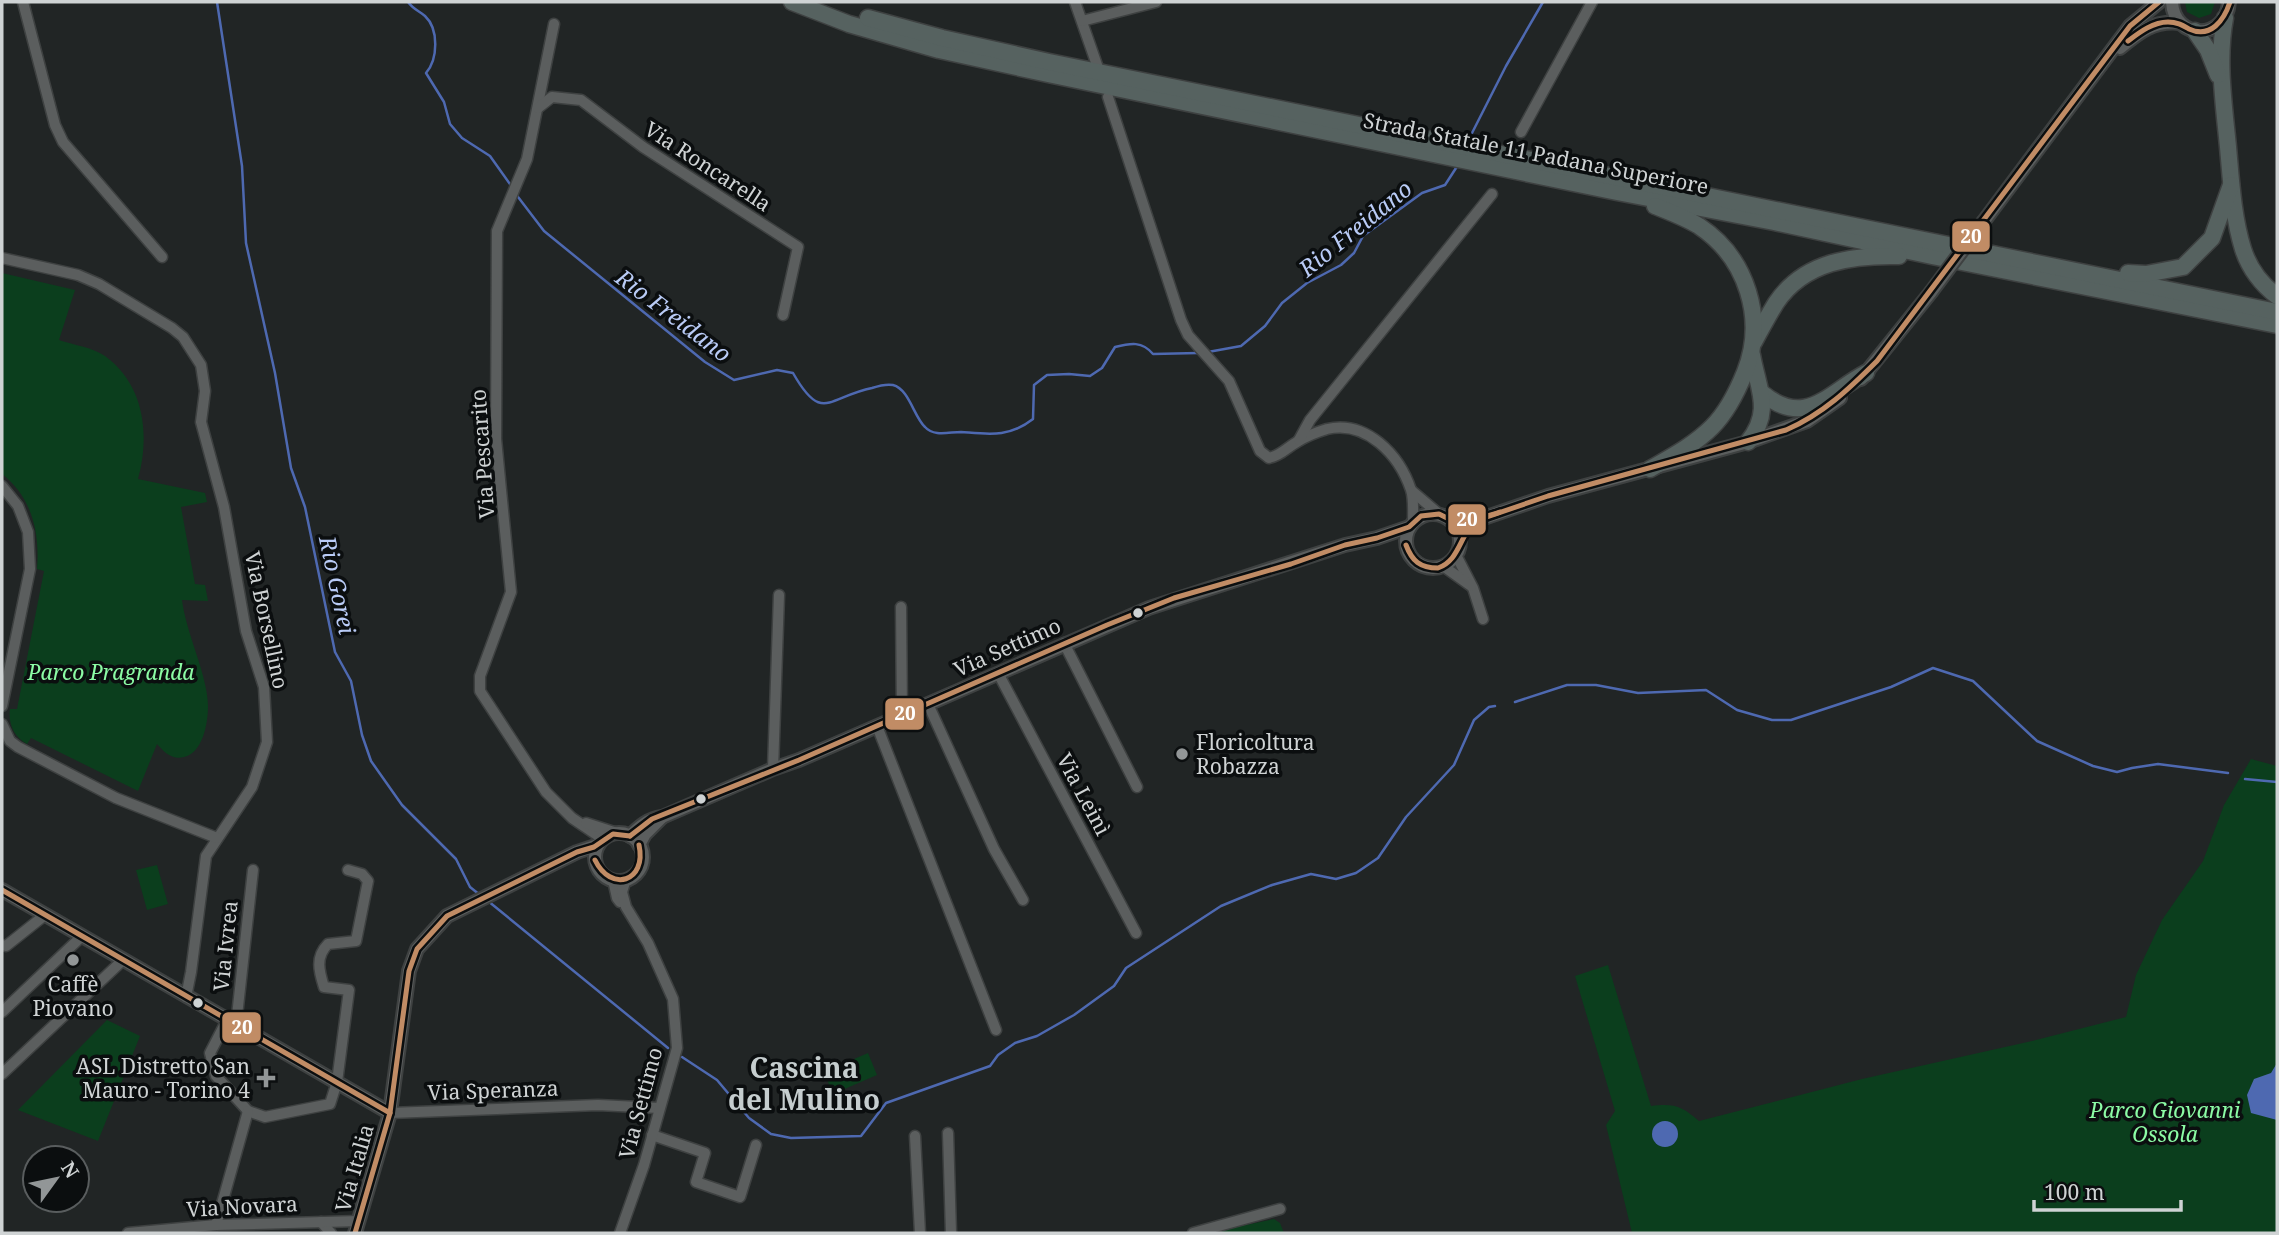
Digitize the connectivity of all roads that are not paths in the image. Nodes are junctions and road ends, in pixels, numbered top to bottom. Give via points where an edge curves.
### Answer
1 (23, 2) edge
2 (792, 2) edge
3 (822, 2) edge
4 (1076, 2) edge
5 (1156, 2) edge
6 (1592, 2) edge
7 (2159, 2) edge
8 (2172, 2) edge
9 (2228, 6) edge
10 (1082, 21) junction
11 (554, 24) dead end
12 (2187, 27) junction
13 (2108, 57) junction
14 (1097, 65) dead end
15 (2222, 85) junction
16 (1108, 97) dead end
17 (538, 108) junction
18 (1521, 132) dead end
19 (2232, 183) junction
20 (1617, 192) junction
21 (1492, 194) dead end
22 (1932, 256) junction
23 (162, 257) dead end
24 (2, 258) edge
25 (2048, 265) junction
26 (2277, 296) edge
27 (2277, 312) edge
28 (783, 315) dead end
29 (2277, 325) edge
30 (1753, 349) junction
31 (1866, 373) junction
32 (1762, 393) junction
33 (1314, 415) junction
34 (1324, 430) junction
35 (1299, 440) junction
36 (1748, 442) junction
37 (1650, 469) junction
38 (2, 486) edge
39 (1412, 491) junction
40 (1444, 517) junction
41 (1478, 520) junction
42 (1411, 524) junction
43 (1377, 538) junction
44 (1460, 541) junction
45 (1406, 545) junction
46 (1456, 555) junction
47 (1443, 566) junction
48 (1473, 587) junction
49 (779, 595) dead end
50 (901, 607) dead end
51 (1482, 620) dead end
52 (1064, 643) junction
53 (998, 673) junction
54 (928, 704) junction
55 (2, 706) edge
56 (902, 715) junction
57 (877, 726) junction
58 (2, 729) edge
59 (773, 769) junction
60 (1137, 787) dead end
61 (572, 818) junction
62 (217, 838) junction
63 (629, 838) junction
64 (600, 842) junction
65 (566, 858) junction
66 (596, 860) junction
67 (253, 870) dead end
68 (348, 870) dead end
69 (619, 879) junction
70 (2, 890) edge
71 (1023, 900) dead end
72 (45, 915) junction
73 (1136, 933) dead end
74 (82, 936) junction
75 (2, 945) edge
76 (123, 960) junction
77 (186, 997) junction
78 (2, 1012) edge
79 (231, 1023) junction
80 (996, 1030) dead end
81 (2, 1074) edge
82 (337, 1082) junction
83 (659, 1108) junction
84 (248, 1111) junction
85 (390, 1113) junction
86 (948, 1133) dead end
87 (652, 1135) junction
88 (915, 1136) dead end
89 (756, 1145) dead end
90 (1280, 1209) dead end
91 (321, 1222) junction
92 (216, 1225) junction
93 (357, 1227) edge
94 (128, 1233) edge
95 (331, 1233) edge
96 (620, 1233) edge
97 (920, 1233) edge
98 (951, 1233) edge
99 (1194, 1233) edge

1 - 23 street via 63,142
2 - 20 highway, Strada Statale 11 Padana Superiore via 939,50
3 - 25 highway, Strada Statale 11 Padana Superiore via 942,38 1049,62
4 - 10 street
5 - 10 street
6 - 18 street
7 - 13 street via 2130,26
8 - 12 street via 2173,11
9 - 12 street via 2212,29
9 - 15 highway
10 - 14 street
11 - 17 street, Via Pescarito
12 - 13 street via 2159,23 2143,29
12 - 15 highway via 2208,50
13 - 31 street, bridge
15 - 19 highway
16 - 35 street via 1188,335 1229,381 1260,451 1269,458 1280,456
17 - 28 street, Via Roncarella via 552,97 581,100 643,147 798,247
17 - 61 street, Via Pescarito via 527,159 497,231 496,439 510,592 480,676 480,691 546,792
19 - 25 highway via 2212,238 2183,267 2146,274
19 - 26 highway via 2244,250 2262,285
20 - 22 highway, Strada Statale 11 Padana Superiore
20 - 30 highway via 1698,225 1718,241 1748,288
21 - 33 street
22 - 29 highway, Strada Statale 11 Padana Superiore
22 - 30 highway via 1835,260 1813,270 1777,302
24 - 62 street, Via Borsellino via 99,284 172,328 201,365 205,391 201,422 224,507 246,631 264,687 267,742 252,787
25 - 27 highway, Strada Statale 11 Padana Superiore
30 - 32 highway
30 - 37 highway via 1736,395 1713,426 1690,446
31 - 32 highway via 1806,409 1783,407
31 - 36 street via 1807,421
32 - 36 highway via 1761,421
33 - 34 street via 1317,428
33 - 35 street
34 - 35 street
34 - 39 street via 1349,428 1369,434 1387,449
36 - 37 street
37 - 41 street
38 - 55 street via 18,506 28,531 30,569
39 - 40 street
39 - 42 street
40 - 41 street
40 - 42 street via 1421,516
40 - 44 street via 1459,533
41 - 44 street
42 - 43 street, Via Settimo
42 - 45 street
43 - 45 street
43 - 52 street, Via Settimo via 1174,598
44 - 46 street
45 - 47 street via 1419,565
46 - 47 street
46 - 48 street
47 - 48 street
48 - 51 street
49 - 59 street
50 - 56 street
52 - 53 street, Via Settimo
52 - 60 street
53 - 54 street, Via Settimo
53 - 73 street, Via Leinì
54 - 56 street, Via Settimo
54 - 71 street via 994,849
56 - 57 street, Via Settimo
57 - 59 street, Via Settimo
57 - 80 street
58 - 62 street via 18,747 116,798
59 - 63 street, Via Settimo via 662,817 645,834
61 - 63 street
61 - 64 street, Via Pescarito
62 - 77 street, Via Borsellino via 206,856
63 - 64 street
63 - 69 street via 642,863 633,876
64 - 65 street, Via Italia
64 - 66 street
65 - 66 street
65 - 85 street, Via Italia via 447,916 417,949 409,971
66 - 69 street via 601,872
67 - 79 street, Via Ivrea
68 - 82 street via 368,881 356,942 328,944 321,951 318,967 324,988 349,990
69 - 83 street, Via Settimo via 617,898 648,943 673,999 677,1048
70 - 72 street
72 - 74 street
72 - 75 street
74 - 76 street
74 - 78 street
76 - 77 street
76 - 81 street
77 - 79 street
79 - 82 street
79 - 84 street via 210,1053 216,1076
82 - 84 street via 330,1104 265,1117
82 - 85 street
83 - 85 street, Via Speranza via 598,1105
83 - 87 street, Via Settimo
84 - 92 street
85 - 93 street, Via Italia
86 - 98 street
87 - 89 street via 705,1153 696,1182 740,1197
87 - 96 street, Via Settimo
88 - 97 street
90 - 99 street
91 - 92 street, Via Novara
91 - 93 street, Via Novara
91 - 95 street
92 - 94 street, Via Novara

